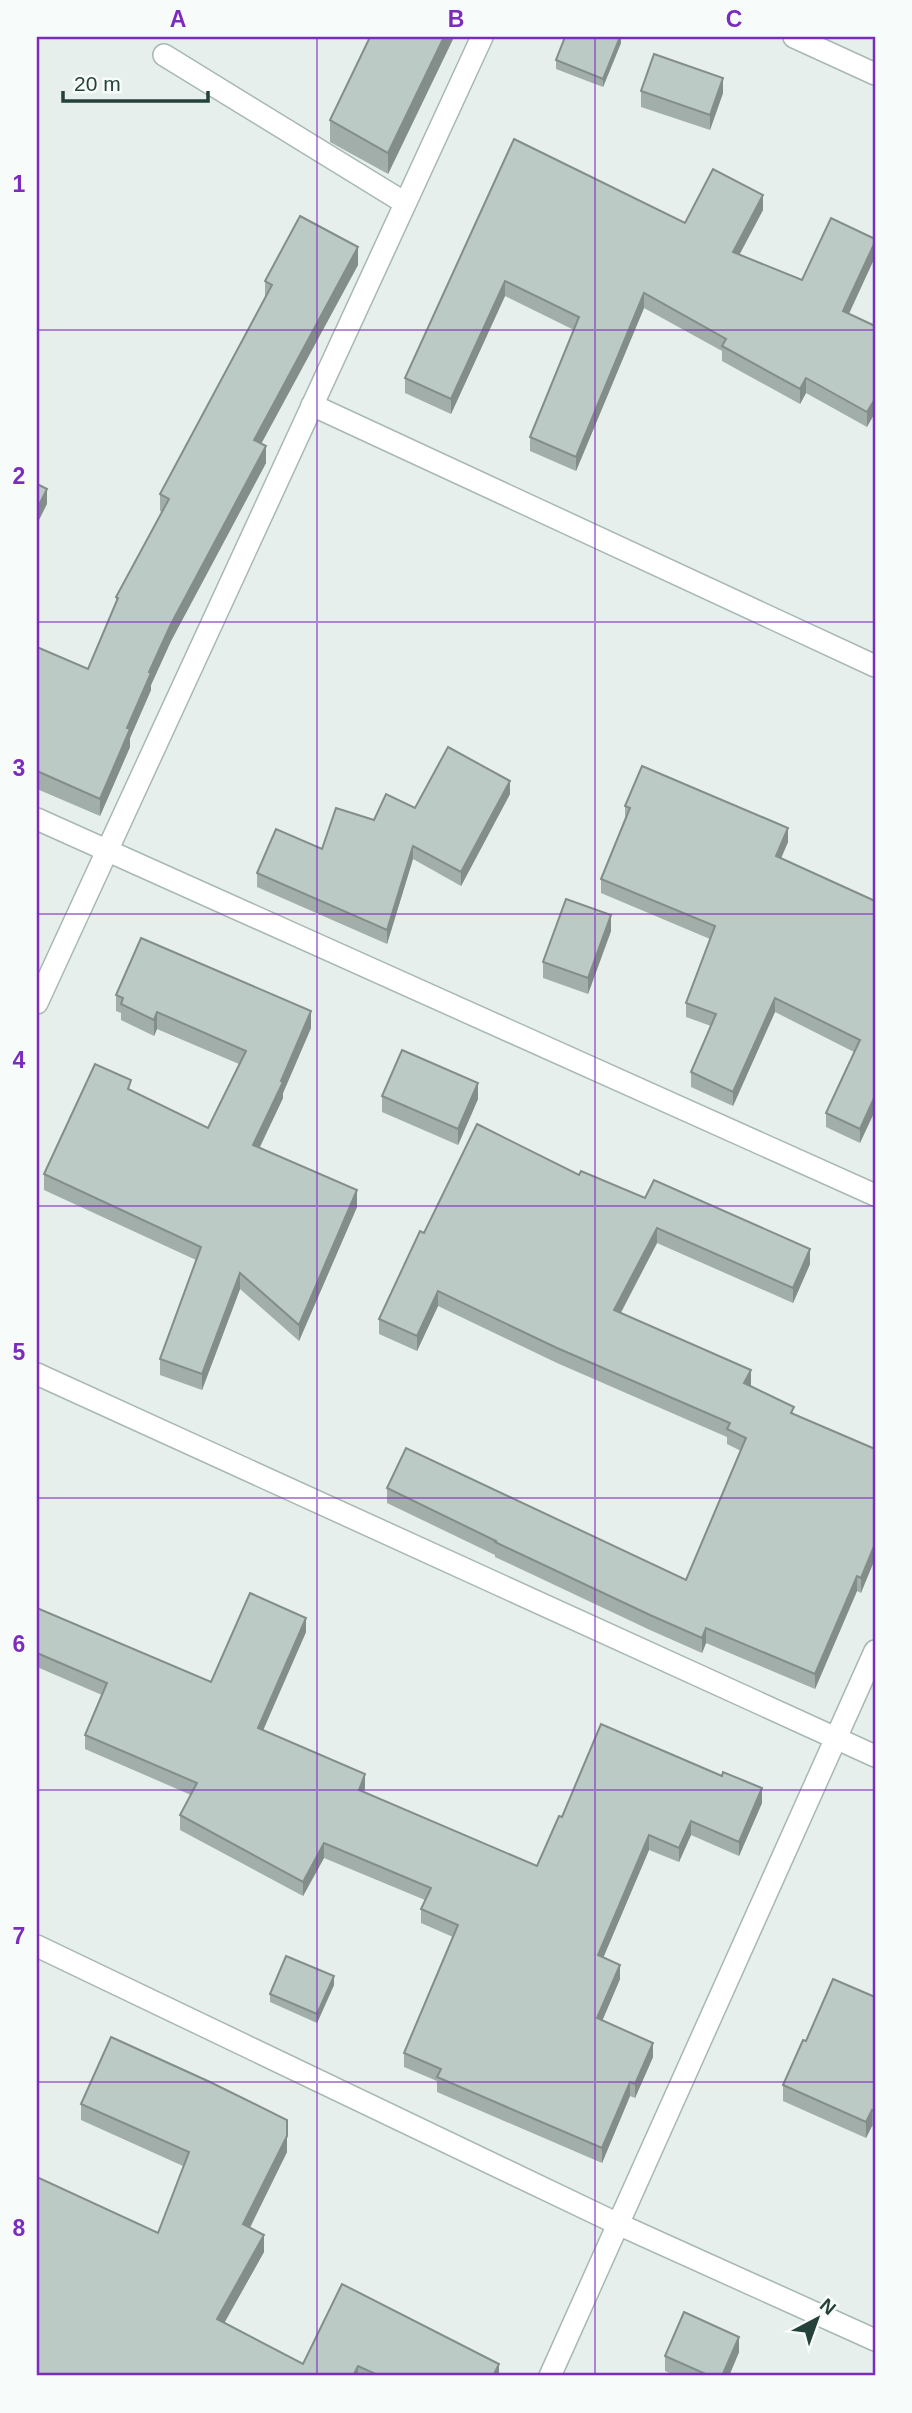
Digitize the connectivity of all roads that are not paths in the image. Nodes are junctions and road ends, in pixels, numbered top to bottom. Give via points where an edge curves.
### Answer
1 (482, 37) edge
2 (794, 37) edge
3 (164, 55) dead end
4 (875, 74) edge
5 (405, 203) junction
6 (312, 405) junction
7 (875, 666) edge
8 (37, 819) edge
9 (107, 851) junction
10 (37, 1003) edge
11 (875, 1195) edge
12 (37, 1374) edge
13 (875, 1651) edge
14 (836, 1738) junction
15 (875, 1756) edge
16 (37, 1946) edge
17 (618, 2224) junction
18 (875, 2340) edge
19 (550, 2376) edge

1 - 5 street
2 - 4 street
3 - 5 street
5 - 6 street
6 - 7 street
6 - 9 street
8 - 9 street
9 - 10 street
9 - 11 street
12 - 14 street
13 - 14 street
14 - 15 street
14 - 17 street
16 - 17 street
17 - 18 street
17 - 19 street

